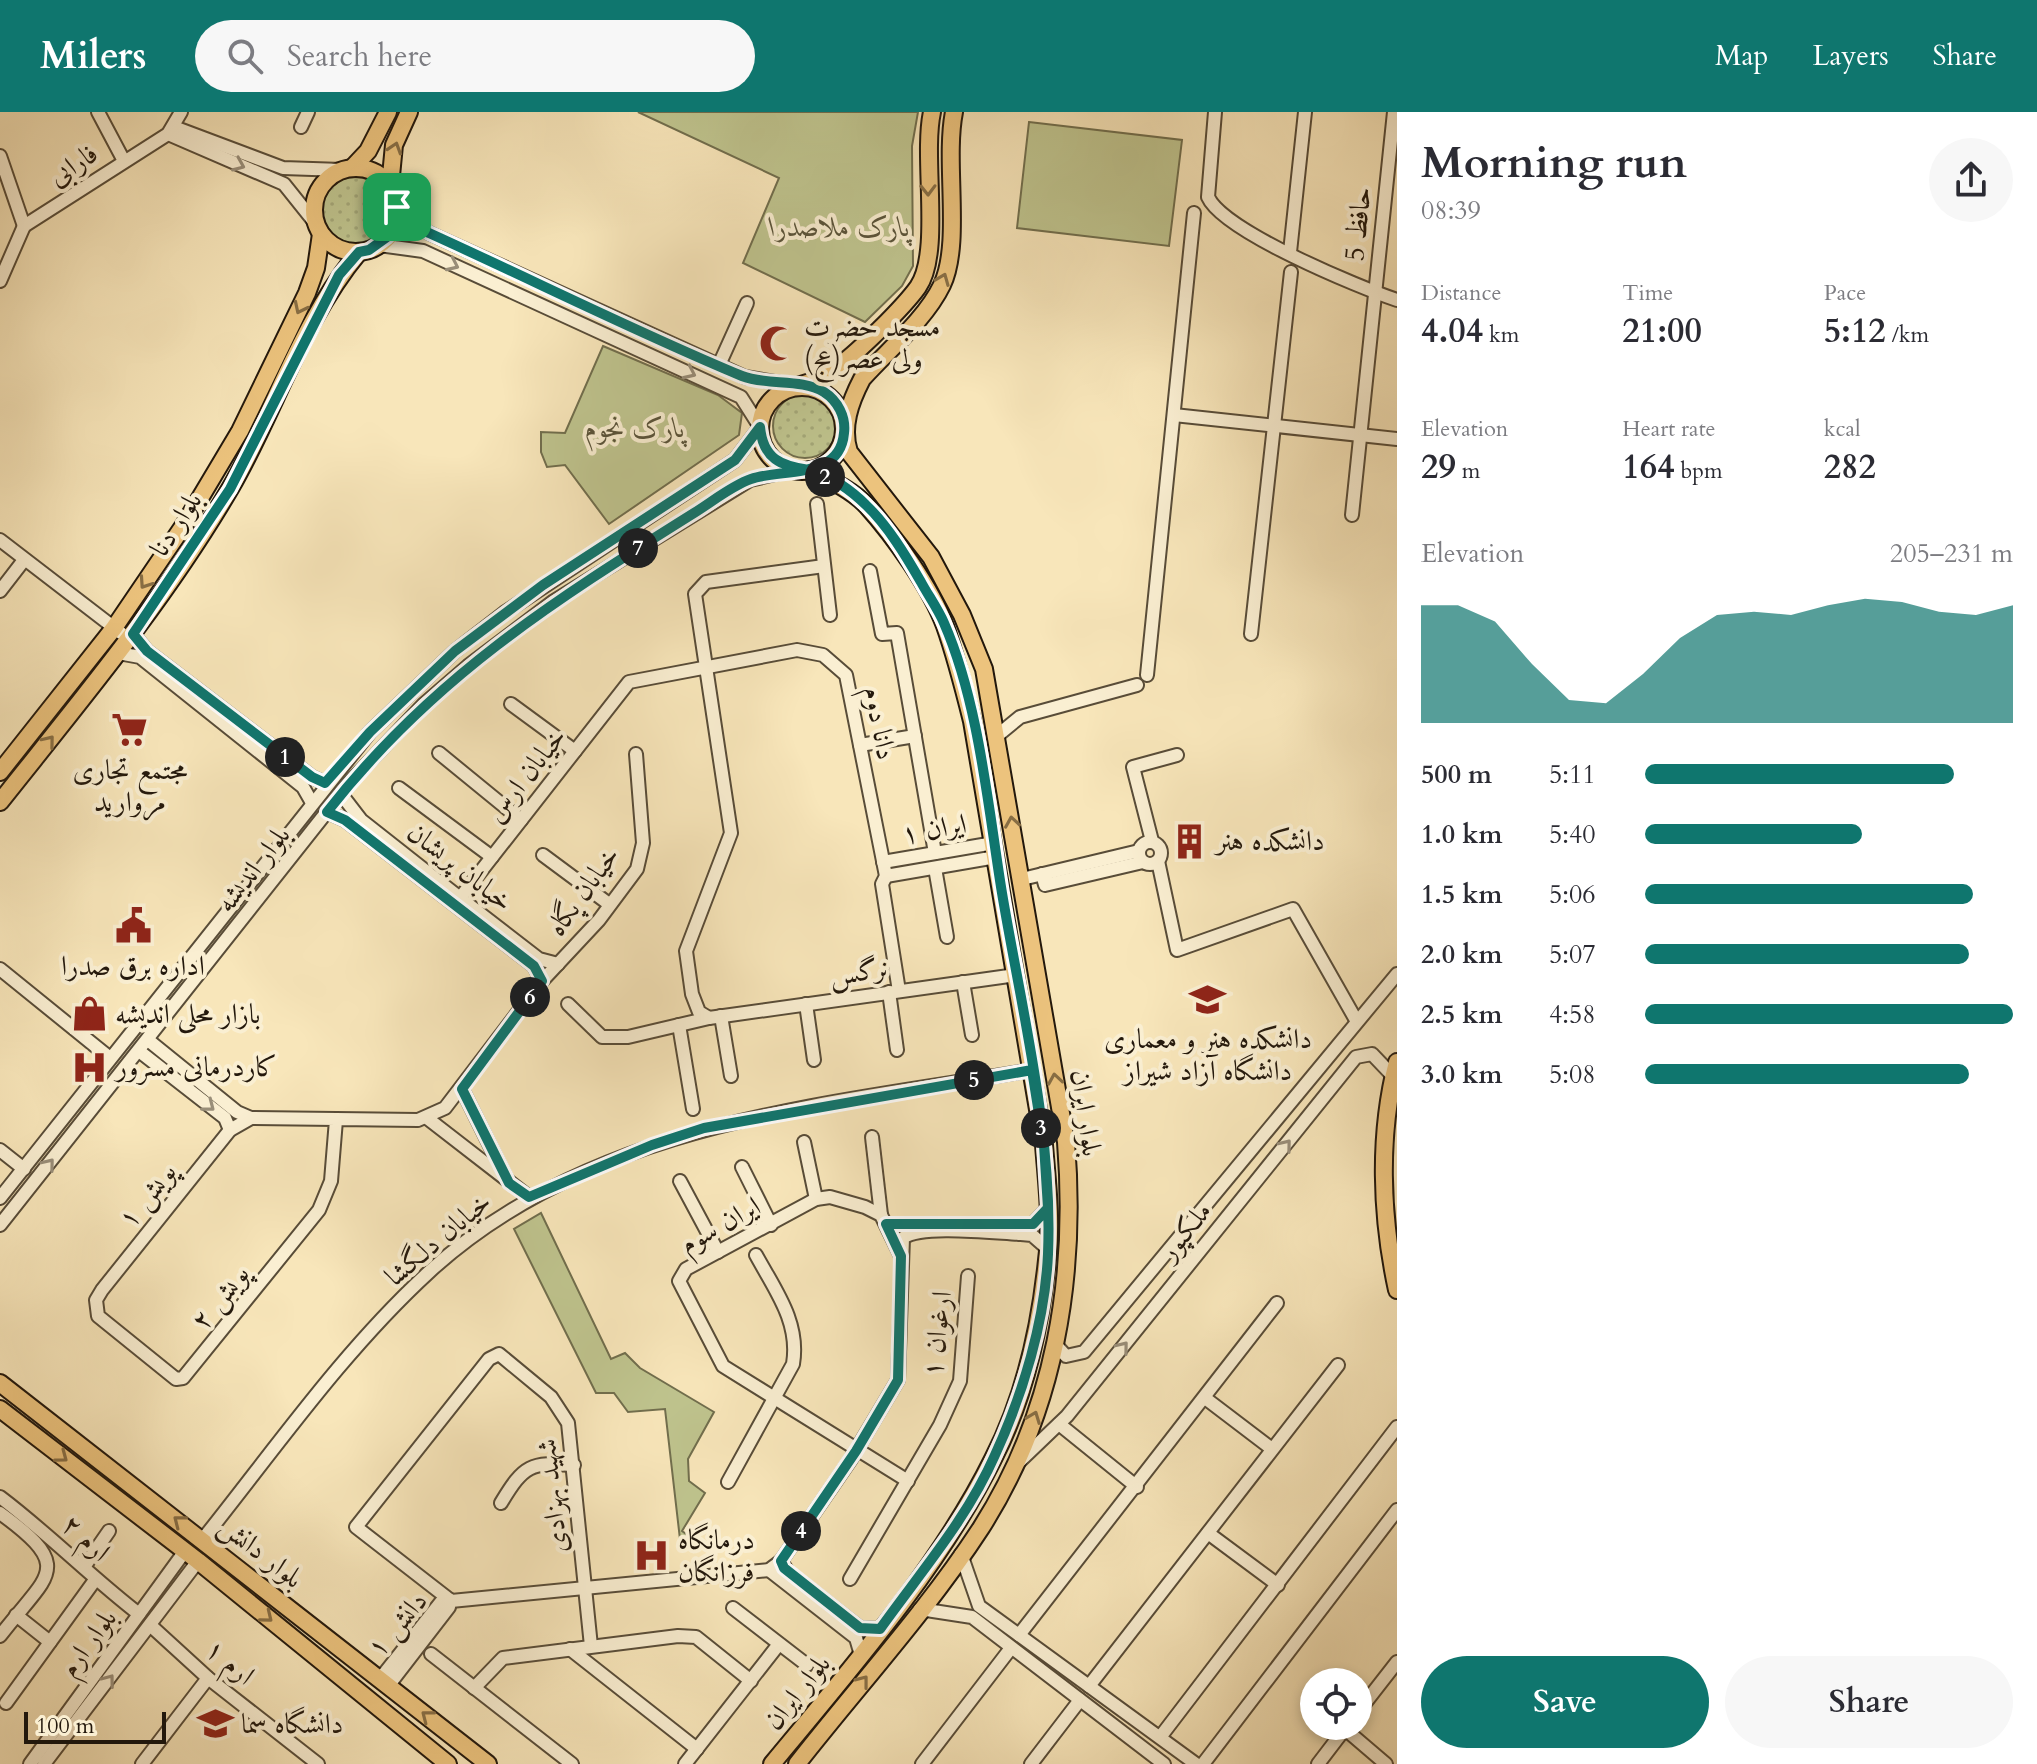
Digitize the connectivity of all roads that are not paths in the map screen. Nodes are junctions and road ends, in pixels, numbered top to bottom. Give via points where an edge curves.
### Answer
1 (98, 112) edge
2 (181, 112) edge
3 (308, 112) edge
4 (388, 112) edge
5 (409, 112) edge
6 (932, 112) edge
7 (954, 112) edge
8 (1215, 112) edge
9 (1305, 112) edge
10 (1394, 112) edge
11 (301, 127) dead end
12 (171, 130) junction
13 (0, 156) edge
14 (124, 161) junction
15 (347, 169) junction
16 (390, 186) junction
17 (397, 207) junction
18 (1194, 213) dead end
19 (24, 226) junction
20 (319, 229) junction
21 (379, 245) junction
22 (359, 252) junction
23 (1290, 252) junction
24 (1291, 272) dead end
25 (0, 281) edge
26 (1375, 293) junction
27 (1397, 300) edge
28 (747, 303) dead end
29 (719, 365) junction
30 (798, 386) junction
31 (1174, 415) junction
32 (760, 427) junction
33 (1274, 427) junction
34 (1361, 434) junction
35 (844, 436) junction
36 (1397, 439) edge
37 (801, 470) junction
38 (817, 504) dead end
39 (1352, 515) dead end
40 (0, 540) edge
41 (931, 557) junction
42 (24, 560) junction
43 (824, 566) junction
44 (912, 567) junction
45 (870, 571) dead end
46 (0, 591) edge
47 (830, 615) dead end
48 (114, 628) junction
49 (1251, 634) dead end
50 (131, 637) junction
51 (118, 653) junction
52 (706, 667) junction
53 (1147, 675) dead end
54 (629, 682) joint
55 (1137, 685) dead end
56 (511, 704) dead end
57 (998, 735) junction
58 (915, 736) junction
59 (860, 745) junction
60 (575, 751) junction
61 (439, 753) dead end
62 (636, 754) dead end
63 (1177, 755) dead end
64 (0, 772) edge
65 (325, 783) junction
66 (399, 788) dead end
67 (341, 794) junction
68 (311, 801) junction
69 (0, 802) edge
70 (327, 812) junction
71 (521, 820) junction
72 (1152, 841) junction
73 (995, 850) junction
74 (935, 853) junction
75 (543, 855) dead end
76 (492, 857) junction
77 (1141, 857) junction
78 (1158, 861) junction
79 (883, 862) junction
80 (935, 868) junction
81 (886, 876) junction
82 (1022, 879) junction
83 (460, 898) junction
84 (609, 904) junction
85 (947, 937) dead end
86 (558, 964) junction
87 (0, 969) edge
88 (1397, 974) edge
89 (1016, 975) junction
90 (542, 981) junction
91 (963, 982) junction
92 (894, 992) junction
93 (568, 1004) dead end
94 (806, 1004) junction
95 (715, 1017) junction
96 (1356, 1020) junction
97 (679, 1025) junction
98 (972, 1035) dead end
99 (148, 1040) junction
100 (897, 1050) dead end
101 (139, 1051) junction
102 (110, 1058) junction
103 (814, 1060) dead end
104 (1395, 1069) edge
105 (1032, 1070) junction
106 (731, 1076) dead end
107 (462, 1089) junction
108 (693, 1109) dead end
109 (251, 1118) junction
110 (427, 1118) junction
111 (336, 1120) junction
112 (230, 1130) junction
113 (872, 1137) dead end
114 (804, 1142) dead end
115 (0, 1150) edge
116 (742, 1167) dead end
117 (24, 1169) junction
118 (680, 1181) dead end
119 (509, 1183) junction
120 (529, 1197) junction
121 (0, 1198) edge
122 (816, 1199) junction
123 (1048, 1208) junction
124 (884, 1220) junction
125 (0, 1225) edge
126 (771, 1225) junction
127 (1048, 1249) junction
128 (901, 1251) junction
129 (718, 1252) junction
130 (756, 1255) dead end
131 (968, 1276) dead end
132 (102, 1290) joint
133 (1397, 1290) edge
134 (1277, 1303) dead end
135 (1055, 1344) junction
136 (1338, 1365) dead end
137 (0, 1383) edge
138 (1205, 1398) junction
139 (775, 1400) junction
140 (0, 1409) edge
141 (1059, 1424) junction
142 (1397, 1427) edge
143 (1272, 1449) junction
144 (856, 1451) junction
145 (574, 1465) junction
146 (1014, 1467) junction
147 (908, 1481) junction
148 (728, 1482) dead end
149 (1137, 1487) junction
150 (501, 1503) dead end
151 (2, 1508) edge
152 (1397, 1510) edge
153 (109, 1531) dead end
154 (1208, 1533) junction
155 (203, 1539) junction
156 (961, 1554) junction
157 (192, 1556) junction
158 (781, 1561) junction
159 (84, 1567) junction
160 (769, 1570) junction
161 (170, 1572) junction
162 (850, 1579) dead end
163 (95, 1580) junction
164 (181, 1583) junction
165 (1278, 1585) junction
166 (586, 1589) junction
167 (450, 1600) junction
168 (733, 1608) dead end
169 (920, 1609) junction
170 (139, 1614) junction
171 (16, 1615) junction
172 (150, 1625) junction
173 (880, 1629) junction
174 (1019, 1635) junction
175 (0, 1636) edge
176 (50, 1642) junction
177 (779, 1644) junction
178 (591, 1646) junction
179 (1011, 1648) junction
180 (570, 1649) junction
181 (431, 1654) dead end
182 (861, 1655) junction
183 (1397, 1662) edge
184 (807, 1665) dead end
185 (208, 1678) junction
186 (751, 1681) junction
187 (384, 1682) junction
188 (1089, 1686) junction
189 (474, 1688) junction
190 (1372, 1694) edge
191 (1080, 1700) junction
192 (6, 1703) dead end
193 (820, 1706) junction
194 (834, 1718) junction
195 (1161, 1736) junction
196 (1337, 1740) edge
197 (1359, 1740) edge
198 (697, 1749) junction
199 (1149, 1753) junction
200 (30, 1764) edge
201 (44, 1764) edge
202 (142, 1764) edge
203 (318, 1764) edge
204 (448, 1764) edge
205 (488, 1764) edge
206 (572, 1764) edge
207 (685, 1764) edge
208 (772, 1764) edge
209 (797, 1764) edge
210 (922, 1764) edge
211 (1031, 1764) edge
212 (1140, 1764) edge
213 (1164, 1764) edge
214 (1196, 1764) edge
215 (1203, 1764) edge
216 (1318, 1764) edge
217 (1386, 1764) edge

1 - 14 street
2 - 12 street
3 - 11 street
4 - 15 main road via 368,151
16 -> 5 main road via 394,145
6 -> 30 main road via 929,248 918,287 836,370
35 -> 7 main road via 862,379 943,283 950,249 949,145
8 - 23 street via 1208,197 1213,209 1252,237
9 - 23 street
10 - 26 street, حافظ 5
12 - 14 street, فارابی
12 - 15 street via 283,168
12 -> 20 street via 284,184
13 - 19 street
14 - 19 street, فارابی
15 - 16 main road via 373,172
15 - 20 main road via 330,177 316,198
16 - 17 main road
17 - 21 main road via 393,228
17 - 29 street via 429,233
18 - 31 street
19 - 25 street
20 - 22 main road via 337,248
20 -> 48 main road, بلوار دنا via 316,268 307,293 240,431
21 - 22 main road
21 -> 32 street via 423,251 741,397
22 - 50 main road, بلوار دنا via 324,301 230,489
23 - 26 street
24 - 33 street
26 - 27 street
26 - 34 street, حافظ 5
28 - 29 street
29 - 30 street via 745,377
30 - 32 main road via 768,404
30 - 35 main road via 823,391 833,400
31 - 33 street
31 - 53 street
32 - 37 main road via 766,449 782,466
32 - 65 street, بلوار اندیشه via 735,460 543,585 455,651
33 - 34 street
33 - 49 street
34 - 36 street
34 - 39 street, حافظ 5
35 - 37 main road via 832,459
35 - 41 main road, بلوار ایران via 856,462
37 - 44 main road, بلوار ایران via 838,484 866,505
37 - 67 street, بلوار اندیشه via 750,480 724,494 515,628 424,704
38 - 43 street
40 - 42 street
41 - 44 main road
41 - 57 main road, بلوار ایران via 984,669
42 - 46 street
42 - 48 street
43 - 47 street
43 - 52 street via 706,582 695,594
44 - 73 main road, بلوار ایران via 944,623 961,677
45 - 58 street via 882,634 897,633
48 - 50 street
48 - 64 main road, بلوار دنا
50 - 51 main road, بلوار دنا
50 - 65 street
51 - 68 street via 140,657 303,787
69 -> 51 main road, بلوار دنا
52 - 54 street, دانا دوم
52 - 59 street, دانا دوم via 797,650 823,655 846,675
52 - 95 street via 731,833 686,951 699,1012
54 - 60 street, خیابان ارس
55 - 57 street via 1020,717
56 - 60 street
82 -> 57 main road, بلوار ایران
58 - 59 street
58 - 74 street
59 - 79 street, دانا دوم
60 - 71 street, خیابان ارس
61 - 71 street
62 - 84 street, خیابان پگاه via 643,843 637,869
63 - 72 street via 1133,767
65 - 68 street, بلوار اندیشه
66 - 76 street
67 - 70 street, بلوار اندیشه
67 - 83 street, خیابان پریشان via 361,820
68 - 102 street, بلوار اندیشه
70 - 90 street, خیابان پریشان via 345,820 534,966
70 - 99 street, بلوار اندیشه
71 - 76 street, خیابان ارس
72 - 77 street via 1142,844
72 - 78 street via 1160,848
73 - 74 street, ایران ۱
73 - 80 street, ایران ۱
73 - 89 main road, بلوار ایران
74 - 79 street, ایران ۱
75 - 84 street
76 - 83 street, خیابان ارس
77 - 78 street
77 - 82 street via 1045,885 1042,874
78 - 96 street via 1177,950 1293,909
79 - 81 street, دانا دوم
80 - 81 street, ایران ۱
80 - 85 street
81 - 92 street, دانا دوم via 882,884
135 -> 82 main road, بلوار ایران via 1069,1261 1066,1142
83 - 86 street, خیابان پریشان via 539,959
84 - 86 street, خیابان پگاه
86 - 90 street, خیابان پگاه
87 - 102 street
88 - 96 street, ملکپور
89 - 91 street, نرگس
89 - 105 main road, بلوار ایران
90 - 107 street, خیابان پگاه
91 - 92 street, نرگس
91 - 98 street
92 - 94 street, نرگس
92 - 100 street, دانا دوم
93 - 97 street, نرگس via 602,1037 628,1037
94 - 95 street, نرگس
94 - 103 street
95 - 97 street, نرگس
95 - 106 street
96 - 135 street, ملکپور via 1084,1352 1066,1356
97 - 108 street
99 - 101 street, بلوار اندیشه
99 - 109 street
101 -> 112 street via 225,1118
125 -> 101 street, بلوار اندیشه
102 - 117 street, بلوار اندیشه
104 - 133 main road via 1384,1163 1389,1252
141 -> 104 street, ملکپور via 1356,1057 1372,1054
105 - 120 street, خیابان دلگشا via 704,1128
105 - 123 main road, بلوار ایران
107 - 110 street, خیابان پگاه
107 - 119 street
109 - 111 street
109 - 112 street
110 - 111 street
110 - 119 street
111 - 132 street, پویش ۲ via 331,1181 319,1210 183,1378 176,1379 105,1324 95,1310
112 - 132 street, پویش ۱
113 - 124 street
114 - 122 street
115 - 117 street
116 - 126 street
117 - 121 street, بلوار اندیشه
118 - 129 street
119 - 120 street
120 - 155 street, خیابان دلگشا via 430,1271 362,1340
122 - 124 street via 848,1201
122 - 126 street, ایران سوم
123 - 124 street via 1033,1224
123 - 127 main road, بلوار ایران
124 - 128 street
126 - 129 street, ایران سوم
127 - 128 street via 1032,1235 953,1232 909,1233
127 - 173 main road, بلوار ایران via 1034,1339 994,1458 962,1516
128 - 144 street via 898,1380
129 - 139 street, ایران سوم via 686,1269 679,1281 718,1361
130 - 139 street via 790,1317 796,1344 793,1364
131 - 147 street, ارغوان ۱ via 960,1381
134 - 138 street
146 -> 135 main road, بلوار ایران via 1038,1408
136 - 143 street
155 -> 137 main road, بلوار دانش
138 - 143 street
138 - 149 street
139 - 144 street, ایران سوم
139 - 148 street
140 -> 157 main road, بلوار دانش
141 - 146 street, ملکپور
141 - 149 street
142 - 165 street
143 - 154 street
144 - 147 street, ایران سوم
144 - 158 street
145 - 150 street via 532,1465
145 - 166 street, شهید بهزادی
145 - 167 street, شهید بهزادی via 568,1423 551,1397 499,1354 489,1359 356,1527
146 - 156 main road, بلوار ایران
147 - 162 street, ارغوان ۱
149 - 174 street
151 - 159 street, ارم ۲
151 - 171 street via 48,1557 48,1572
152 - 215 street
153 - 159 street
154 - 165 street
154 - 188 street
155 - 187 main road, بلوار دانش
156 - 169 main road, بلوار ایران
156 - 174 street via 979,1606
157 - 161 street, بلوار ارم
157 - 164 street, بلوار ارم
157 -> 204 main road, بلوار دانش
158 - 160 street
158 - 173 street via 860,1628
159 - 163 street, ارم ۲
160 - 166 street, دانش ۱
160 - 182 street via 856,1638
161 - 164 street via 182,1572
161 - 170 street, بلوار ارم
163 - 170 street, ارم ۲
163 - 176 street
164 - 172 street, بلوار ارم
165 - 195 street
166 - 167 street, دانش ۱
166 - 178 street, شهید بهزادی
167 - 187 street, دانش ۱
168 - 177 street
169 - 179 street via 972,1617
194 -> 169 main road, بلوار ایران
170 - 200 street, بلوار ارم
171 - 175 street
171 - 176 street
172 - 185 street, ارم ۱
201 -> 172 street, بلوار ارم
173 - 182 main road, بلوار ایران
174 - 188 street
176 - 192 street
177 - 184 street
177 - 186 street
178 - 180 street
178 - 186 street via 696,1637
179 - 191 street
179 - 210 street
180 - 189 street via 503,1658
180 - 198 street
181 - 189 street
182 - 193 main road, بلوار ایران
183 - 190 street
185 - 202 street
185 - 203 street, ارم ۱
186 - 198 street
205 -> 187 main road, بلوار دانش
188 - 195 street
189 - 206 street
191 - 199 street
191 - 211 street
193 - 194 main road
193 - 208 main road, بلوار ایران
194 - 209 main road, بلوار ایران
195 - 214 street
196 - 216 street
197 - 217 street
198 - 207 street
199 - 212 street
199 - 213 street

